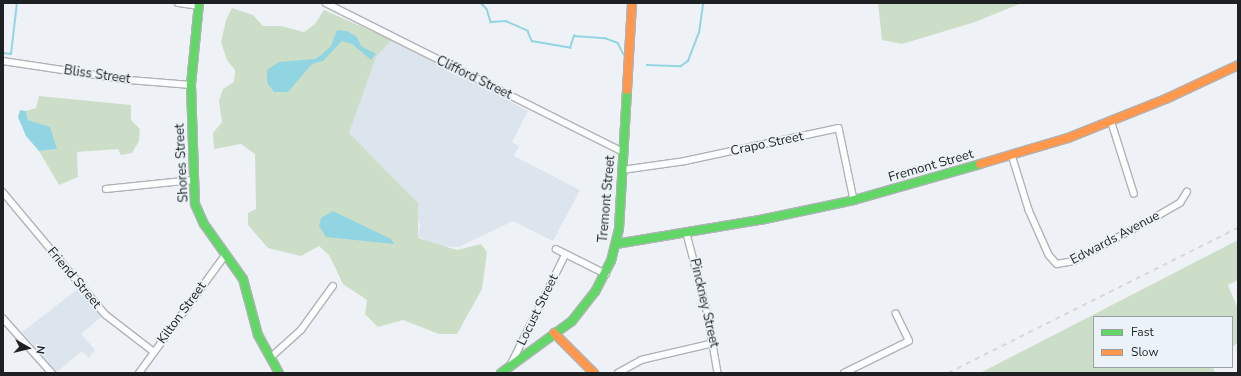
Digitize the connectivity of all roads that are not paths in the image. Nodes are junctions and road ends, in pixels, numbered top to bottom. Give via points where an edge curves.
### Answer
1 (178, 3) edge
2 (326, 3) edge
3 (632, 3) edge
4 (199, 4) edge
5 (3, 61) edge
6 (1238, 65) edge
7 (191, 85) junction
8 (1111, 120) junction
9 (623, 152) junction
10 (1012, 155) junction
11 (622, 170) junction
12 (193, 180) junction
13 (106, 189) dead end
14 (3, 192) edge
15 (1187, 192) dead end
16 (1134, 193) dead end
17 (854, 200) junction
18 (687, 234) junction
19 (616, 244) junction
20 (556, 249) dead end
21 (226, 254) junction
22 (565, 255) junction
23 (606, 274) junction
24 (333, 286) dead end
25 (896, 314) dead end
26 (3, 318) edge
27 (554, 333) junction
28 (714, 343) junction
29 (154, 352) junction
30 (270, 358) junction
31 (511, 365) junction
32 (52, 373) edge
33 (139, 373) edge
34 (279, 373) edge
35 (501, 373) edge
36 (594, 373) edge
37 (618, 373) edge
38 (718, 373) edge
39 (844, 373) edge

1 - 4 street
2 - 9 street, Clifford Street
3 - 9 street, Tremont Street
4 - 7 street, Shores Street
5 - 7 street, Bliss Street via 129,80
6 - 8 street, Fremont Street via 1168,98
7 - 12 street, Shores Street
8 - 10 street, Fremont Street via 1068,138
8 - 16 street
9 - 11 street, Tremont Street
10 - 15 street, Edwards Avenue via 1029,210 1049,255 1057,264 1074,260 1154,218 1180,203
10 - 17 street, Fremont Street
11 - 17 street, Crapo Street via 686,161 839,128
11 - 19 street, Tremont Street
12 - 13 street
12 - 21 street, Shores Street via 199,214
14 - 29 street, Friend Street via 106,315
17 - 18 street, Fremont Street
18 - 19 street, Fremont Street
18 - 28 street, Pinckney Street
19 - 23 street, Tremont Street
20 - 22 street
21 - 29 street, Kilton Street
21 - 30 street, Shores Street via 245,284 258,335
22 - 23 street
22 - 31 street, Locust Street
23 - 27 street, Tremont Street via 578,315
24 - 30 street via 301,330
25 - 39 street via 908,341
26 - 32 street
27 - 31 street, Tremont Street
27 - 36 street
28 - 37 street via 641,360
28 - 38 street, Pinckney Street
29 - 33 street, Kilton Street
30 - 34 street, Shores Street
31 - 35 street, Tremont Street

